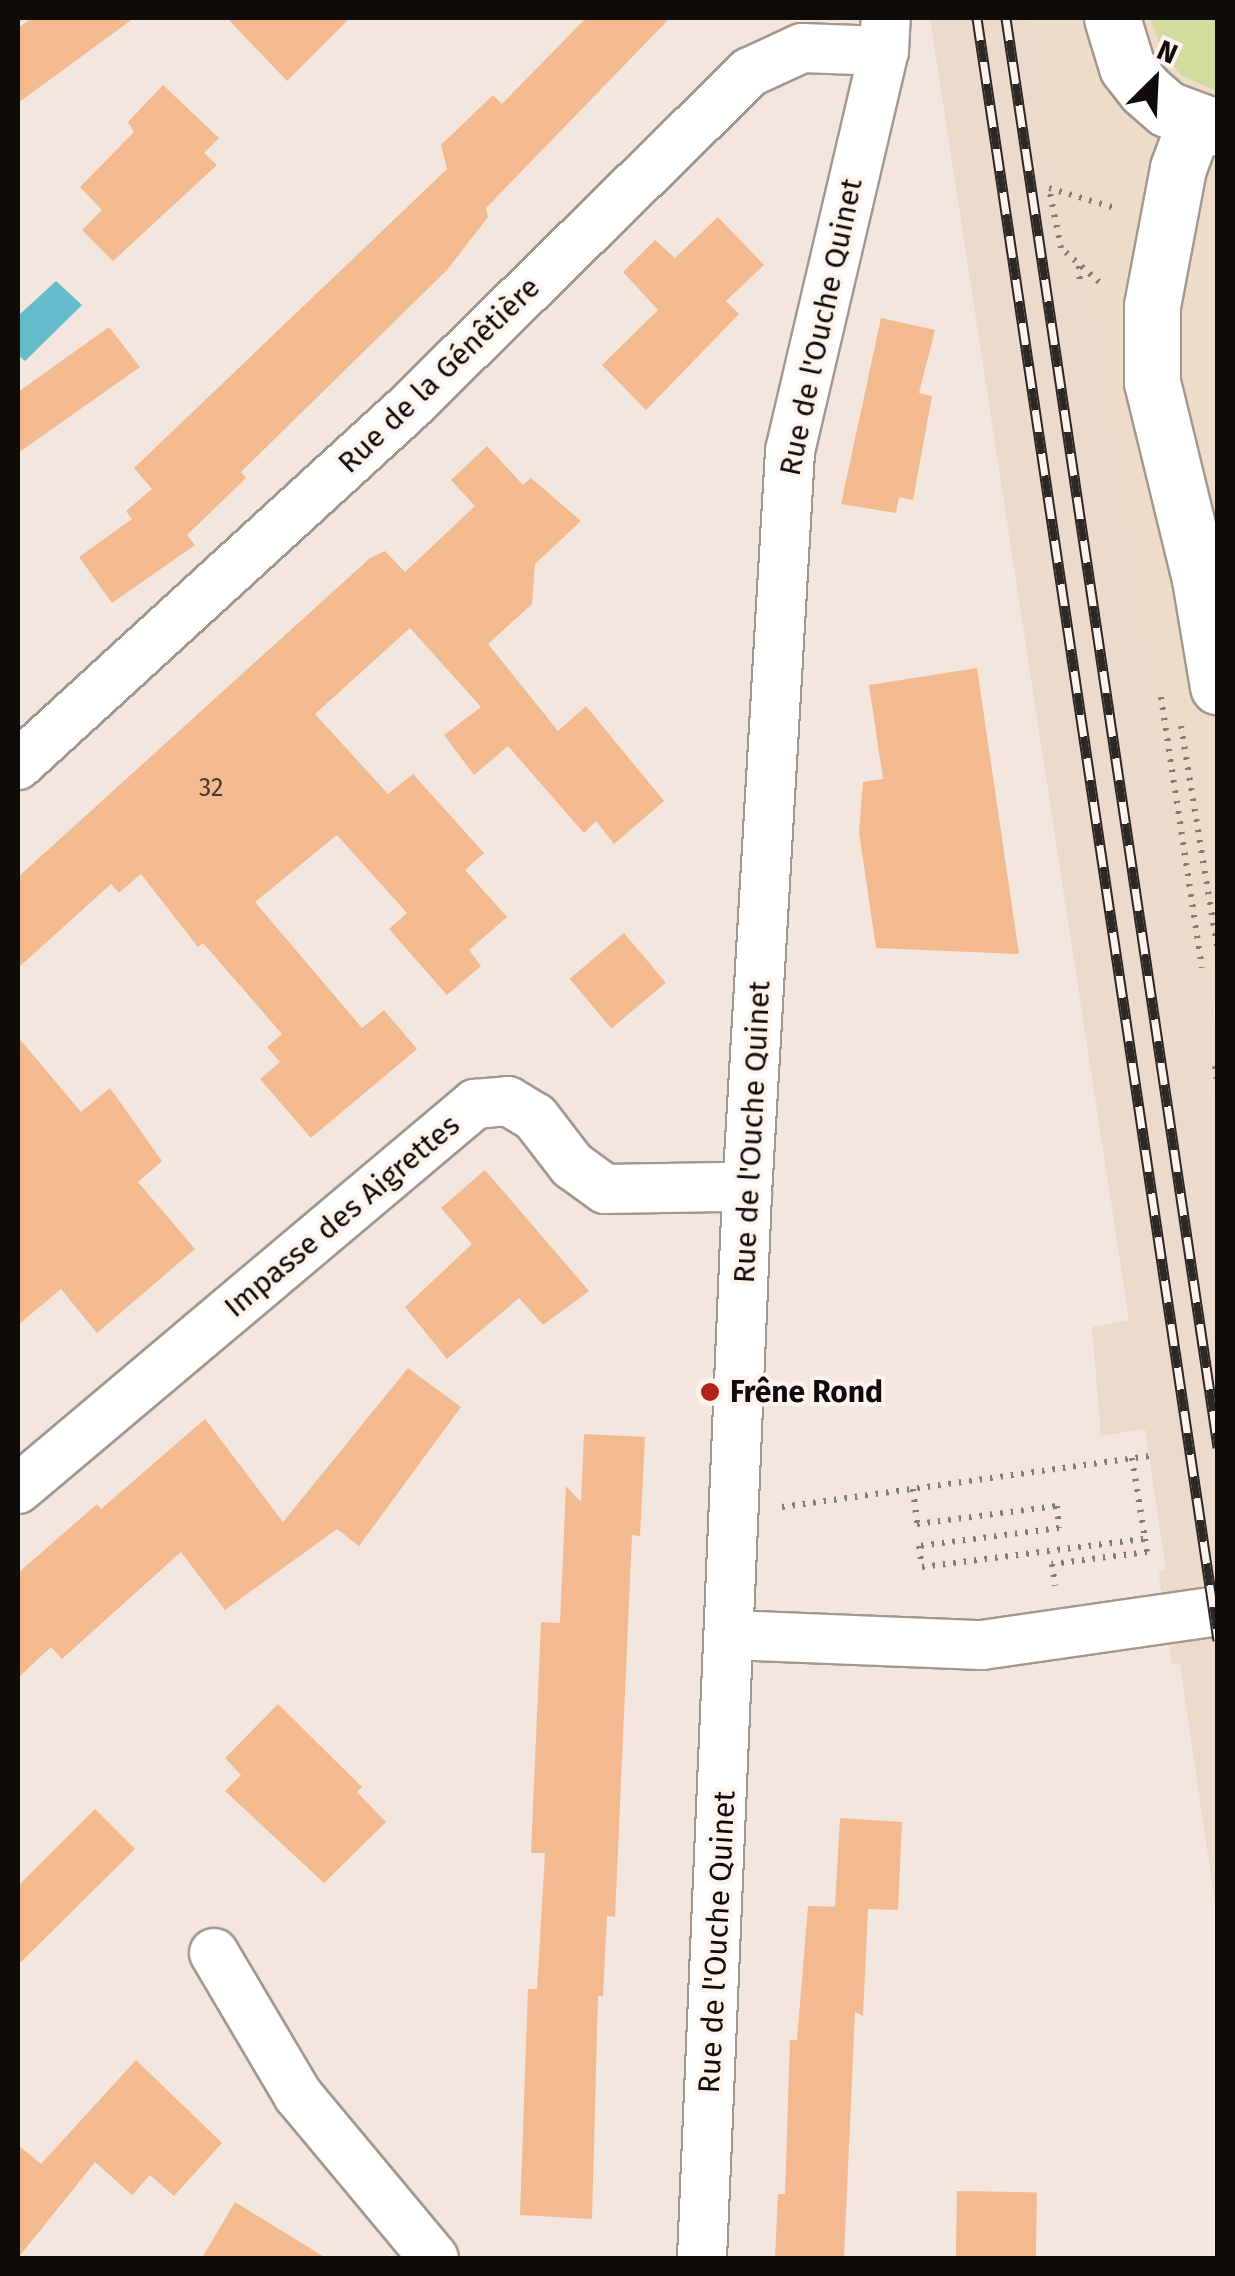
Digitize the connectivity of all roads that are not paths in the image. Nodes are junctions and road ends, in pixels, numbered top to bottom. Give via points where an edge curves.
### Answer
1 (1112, 18) edge
2 (885, 34) edge
3 (1206, 125) edge
4 (1218, 688) edge
5 (18, 765) edge
6 (747, 1192) junction
7 (18, 1489) edge
8 (1218, 1612) edge
9 (730, 1635) junction
10 (214, 1953) dead end
11 (434, 2258) edge
12 (702, 2258) edge

1 - 3 main road via 1126,66 1144,90
2 - 5 street, Rue de la Génêtière via 802,48 750,72 407,409
2 - 6 street, Rue de l'Ouche Quinet via 790,451
3 - 4 main road via 1178,168 1152,306 1152,382 1200,579
6 - 7 street, Impasse des Aigrettes via 723,1186 605,1190 572,1165 535,1116 508,1100 475,1104
6 - 9 street, Rue de l'Ouche Quinet
8 - 9 street via 982,1644
9 - 12 street, Rue de l'Ouche Quinet
10 - 11 street via 298,2095

